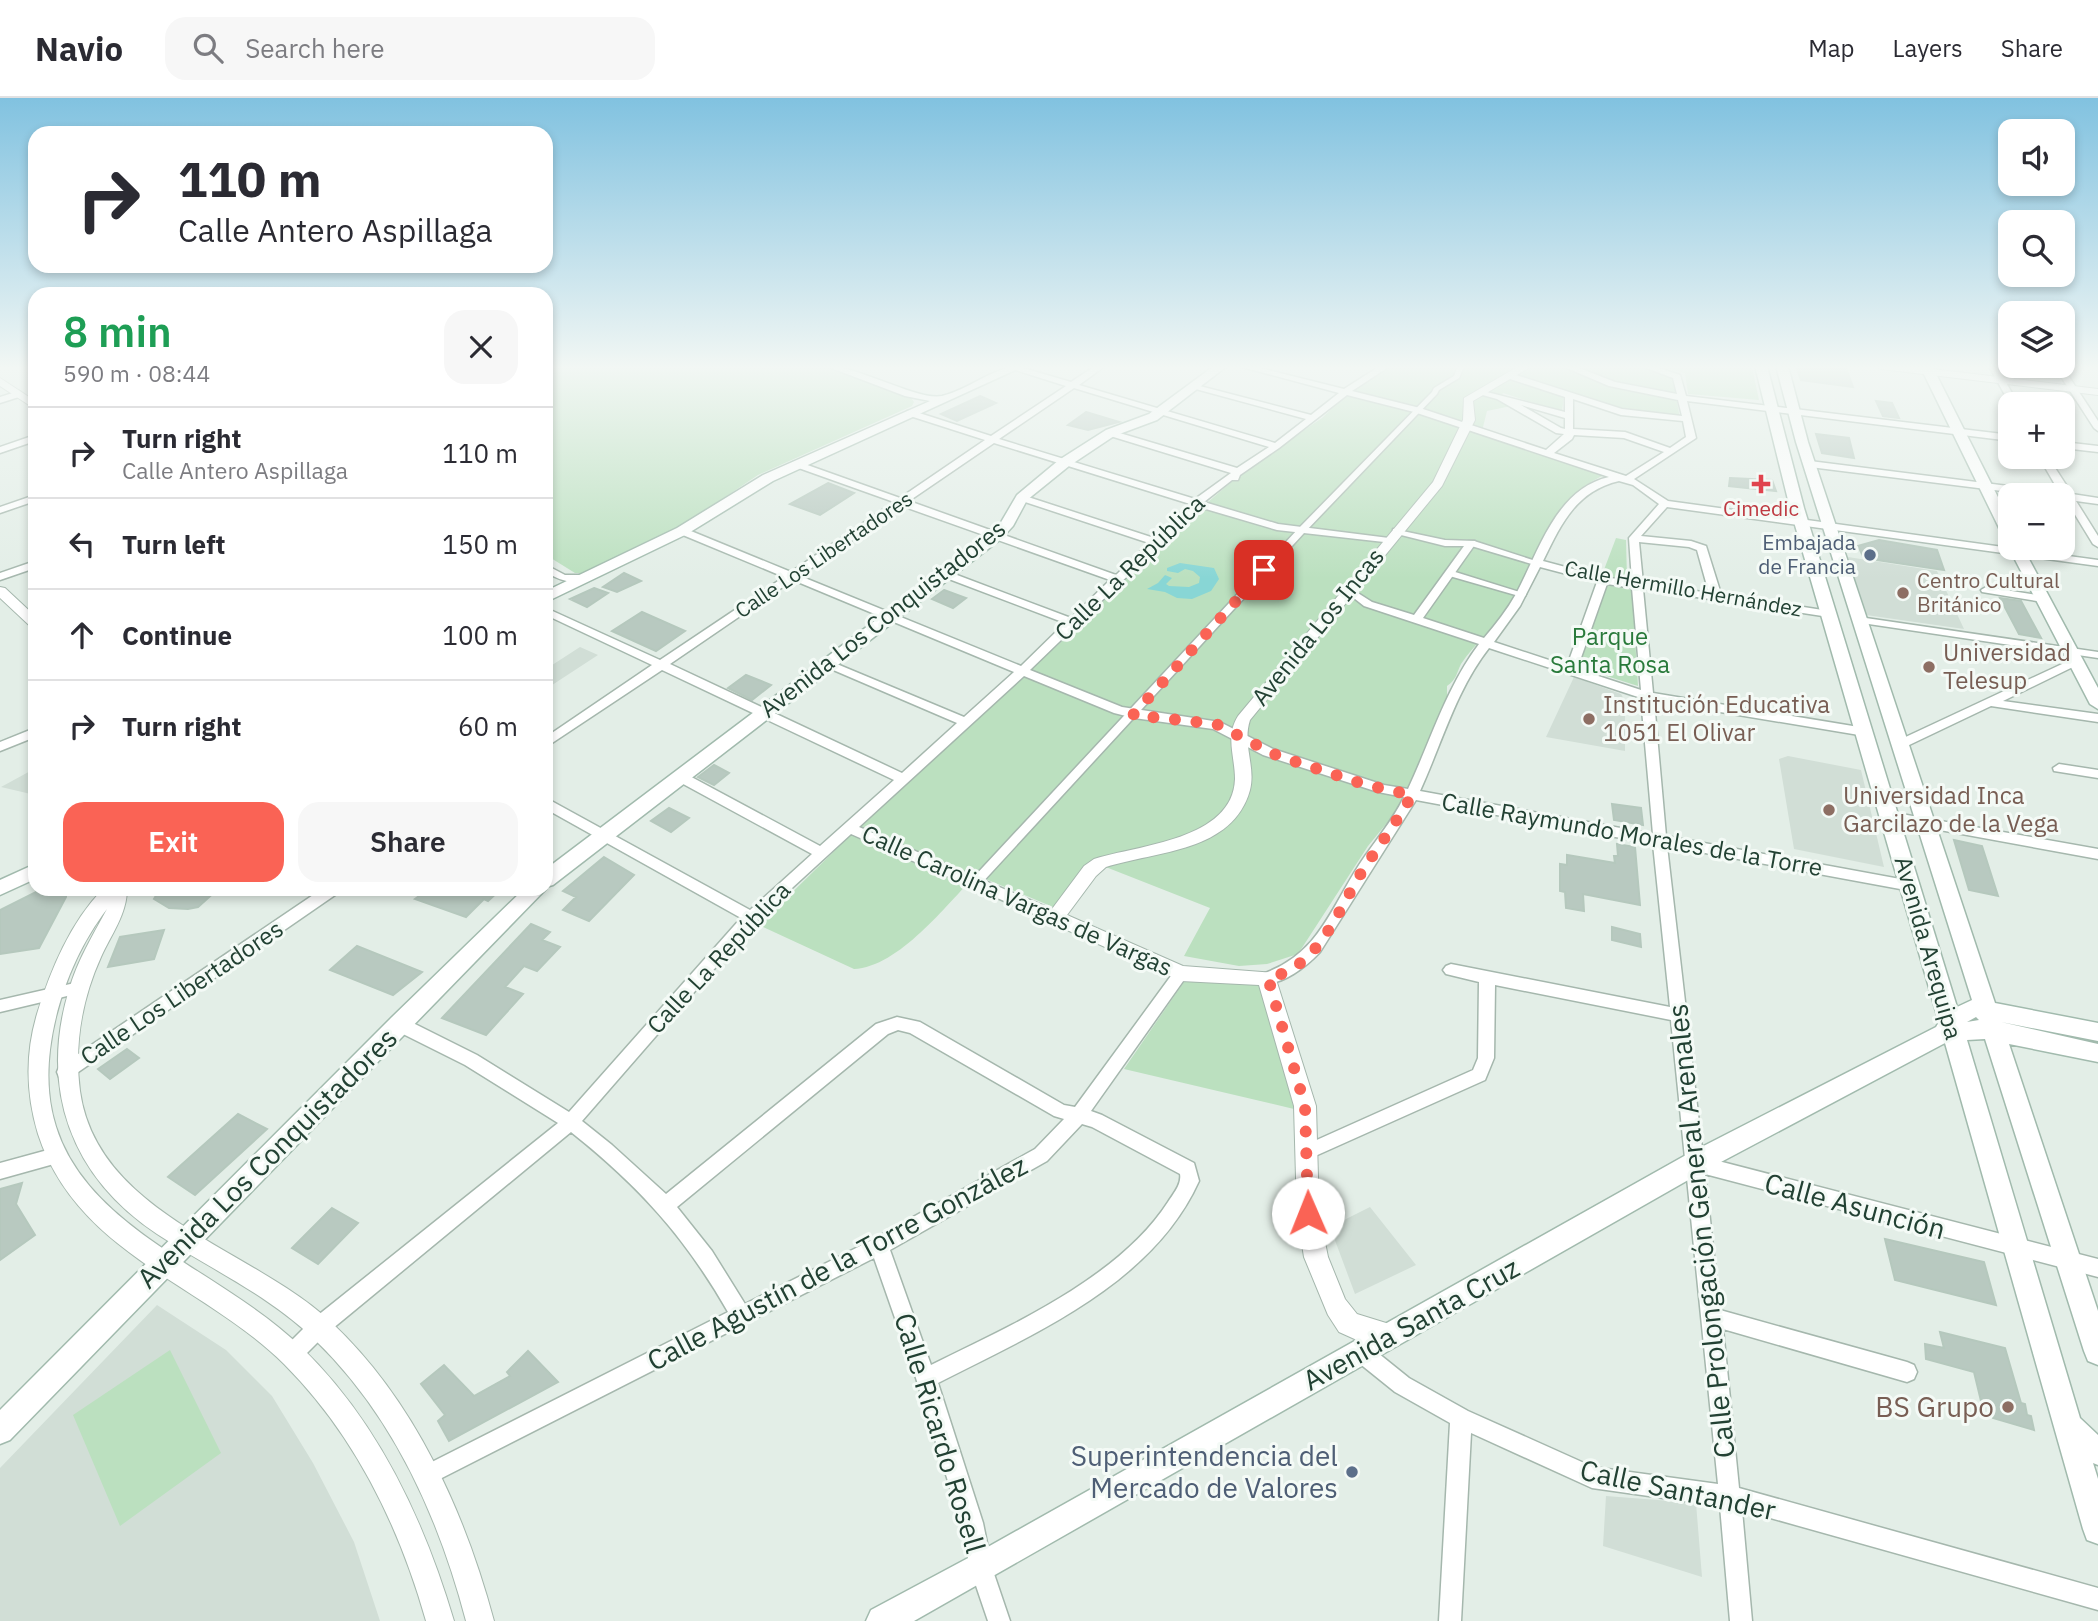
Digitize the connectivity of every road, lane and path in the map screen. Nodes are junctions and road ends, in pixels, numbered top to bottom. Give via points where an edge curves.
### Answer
1 (858, 437) edge
2 (982, 437) edge
3 (999, 437) edge
4 (1104, 437) edge
5 (1124, 437) edge
6 (1246, 437) edge
7 (1287, 437) edge
8 (1391, 437) edge
9 (1460, 437) edge
10 (1499, 437) edge
11 (1568, 437) edge
12 (1631, 437) edge
13 (1690, 437) edge
14 (1778, 437) edge
15 (1801, 437) edge
16 (1959, 437) edge
17 (28, 440) edge
18 (993, 441) junction
19 (1276, 446) junction
20 (2075, 446) edge
21 (2098, 449) edge
22 (0, 450) edge
23 (1671, 451) junction
24 (1548, 453) junction
25 (1064, 463) junction
26 (796, 464) junction
27 (1810, 464) junction
28 (1236, 471) junction
29 (1624, 479) junction
30 (1789, 481) junction
31 (1816, 485) junction
32 (1985, 486) junction
33 (1998, 488) edge
34 (1022, 498) junction
35 (2075, 498) edge
36 (28, 500) edge
37 (2098, 501) edge
38 (903, 502) junction
39 (1197, 504) junction
40 (1665, 504) junction
41 (1212, 508) junction
42 (0, 510) edge
43 (2075, 510) edge
44 (1998, 512) edge
45 (1816, 524) junction
46 (682, 531) junction
47 (1301, 531) junction
48 (996, 536) junction
49 (1393, 536) junction
50 (1634, 538) junction
51 (1155, 542) junction
52 (1471, 543) junction
53 (1998, 544) edge
54 (2098, 544) edge
55 (2075, 558) edge
56 (2022, 560) edge
57 (1538, 562) junction
58 (2098, 563) edge
59 (28, 567) edge
60 (1816, 569) junction
61 (553, 572) edge
62 (1449, 573) junction
63 (945, 574) junction
64 (1845, 574) junction
65 (793, 576) junction
66 (0, 577) edge
67 (582, 578) junction
68 (1116, 579) junction
69 (1603, 580) junction
70 (1637, 585) junction
71 (1986, 590) dead end
72 (0, 591) edge
73 (1350, 591) junction
74 (553, 593) edge
75 (1522, 594) junction
76 (1716, 597) junction
77 (2043, 599) junction
78 (553, 614) edge
79 (1829, 614) junction
80 (890, 616) junction
81 (28, 617) edge
82 (1416, 620) junction
83 (1859, 620) junction
84 (1072, 622) junction
85 (1486, 644) junction
86 (2098, 655) edge
87 (2072, 656) junction
88 (828, 664) junction
89 (659, 667) junction
90 (1572, 670) junction
91 (1022, 671) junction
92 (1848, 679) junction
93 (1881, 685) junction
94 (1647, 695) junction
95 (2010, 695) junction
96 (1993, 702) junction
97 (2098, 704) edge
98 (2027, 708) junction
99 (762, 715) junction
100 (1133, 715) junction
101 (2098, 718) edge
102 (965, 722) junction
103 (1864, 732) junction
104 (28, 735) edge
105 (1237, 736) junction
106 (553, 738) edge
107 (1901, 744) junction
108 (2, 747) edge
109 (2059, 768) dead end
110 (2098, 774) edge
111 (679, 776) junction
112 (904, 779) junction
113 (1412, 795) junction
114 (553, 807) edge
115 (1890, 817) junction
116 (1927, 823) junction
117 (850, 828) junction
118 (602, 835) junction
119 (1660, 841) junction
120 (822, 853) junction
121 (2098, 854) edge
122 (28, 874) edge
123 (553, 874) edge
124 (975, 883) junction
125 (1911, 886) junction
126 (0, 888) edge
127 (107, 896) edge
128 (117, 896) edge
129 (323, 896) edge
130 (529, 896) edge
131 (751, 917) junction
132 (1055, 917) junction
133 (87, 969) junction
134 (1451, 970) dead end
135 (62, 973) junction
136 (1181, 973) junction
137 (1488, 977) junction
138 (1268, 978) junction
139 (79, 988) junction
140 (53, 993) junction
141 (0, 1006) edge
142 (1679, 1015) junction
143 (1990, 1020) junction
144 (399, 1024) junction
145 (1949, 1029) junction
146 (2098, 1032) edge
147 (2098, 1053) edge
148 (65, 1072) junction
149 (1079, 1115) junction
150 (570, 1123) junction
151 (1307, 1152) junction
152 (55, 1156) junction
153 (1695, 1163) junction
154 (0, 1171) edge
155 (665, 1206) junction
156 (186, 1240) junction
157 (879, 1246) junction
158 (2015, 1248) junction
159 (2069, 1261) junction
160 (162, 1264) junction
161 (2098, 1268) edge
162 (740, 1314) junction
163 (1713, 1317) junction
164 (319, 1327) junction
165 (1390, 1336) junction
166 (2098, 1351) edge
167 (1361, 1352) junction
168 (292, 1353) junction
169 (1907, 1372) dead end
170 (926, 1378) junction
171 (1461, 1419) junction
172 (2068, 1424) junction
173 (0, 1430) edge
174 (2098, 1451) edge
175 (427, 1475) junction
176 (1728, 1496) junction
177 (2098, 1529) edge
178 (981, 1568) junction
179 (2098, 1599) edge
180 (440, 1621) edge
181 (480, 1621) edge
182 (882, 1621) edge
183 (999, 1621) edge
184 (1450, 1621) edge
185 (1741, 1621) edge

1 - 26 main road
2 - 18 street
3 - 18 street, Calle Los Libertadores
4 - 25 main road, Avenida Los Conquistadores
5 - 28 street
6 - 19 street
7 - 19 street, Calle La República
8 - 47 street
9 - 49 street, Avenida Los Incas via 1441,479
10 - 24 street
11 - 24 street
12 - 23 street
13 - 23 street
14 - 30 main road, Avenida Arequipa
15 - 27 main road, Avenida Arequipa
16 - 32 main road
17 - 22 street
18 - 25 street
18 - 38 street, Calle Los Libertadores
19 - 28 street, Calle La República
20 - 21 street
23 - 29 street
24 - 29 street
25 - 34 main road, Avenida Los Conquistadores
25 - 39 street
26 - 38 street
26 - 46 main road
27 - 31 main road, Avenida Arequipa
27 - 32 street
28 - 39 street, Calle La República
28 - 41 street, Calle La República via 1209,505
29 - 40 street via 1643,486
29 - 57 street via 1596,482 1572,504
30 - 31 main road
30 - 45 main road, Avenida Arequipa
31 - 45 main road, Avenida Arequipa
32 - 33 street
32 - 44 main road
34 - 48 main road, Avenida Los Conquistadores
34 - 51 street
35 - 37 street
36 - 42 street
38 - 48 street
38 - 65 street, Calle Los Libertadores
39 - 41 street
39 - 51 street, Calle La República
40 - 45 street
40 - 50 street
41 - 47 street
43 - 54 street
45 - 53 street
45 - 60 main road, Avenida Arequipa
45 - 64 main road, Avenida Arequipa
46 - 65 street, Calle Raymundo Morales de la Torre
46 - 67 main road
47 - 49 street
47 - 100 street
48 - 63 main road, Avenida Los Conquistadores
48 - 68 street
49 - 52 street
49 - 73 street, Avenida Los Incas
50 - 70 street, Calle Prolongación General Arenales
50 - 76 street via 1702,548
51 - 68 street, Calle La República
52 - 57 street
52 - 62 street
55 - 58 street
56 - 77 main road
57 - 69 street, Calle Hermillo Hernández
57 - 75 street
59 - 66 street
60 - 64 main road
60 - 79 main road, Avenida Arequipa
61 - 67 street via 563,578
62 - 75 street
62 - 82 street
63 - 80 main road, Avenida Los Conquistadores
63 - 84 street
64 - 83 main road, Avenida Arequipa
65 - 80 street, Calle Raymundo Morales de la Torre
65 - 89 street, Calle Los Libertadores
67 - 74 main road
68 - 84 street, Calle La República
69 - 70 street, Calle Hermillo Hernández
69 - 90 street
70 - 76 street, Calle Hermillo Hernández
70 - 94 street, Calle Prolongación General Arenales
71 - 77 street
72 - 81 street
73 - 82 street via 1368,604
73 - 105 street, Avenida Los Incas via 1243,719
75 - 85 street
76 - 79 street, Calle Hermillo Hernández
77 - 87 main road
78 - 89 street
79 - 92 main road, Avenida Arequipa
80 - 88 main road, Avenida Los Conquistadores
80 - 91 street, Calle Raymundo Morales de la Torre
82 - 85 street
83 - 87 street
83 - 93 main road, Avenida Arequipa
84 - 91 street, Calle La República
85 - 90 street
85 - 113 street via 1464,675
86 - 87 street
87 - 95 street
87 - 97 main road
88 - 99 main road, Avenida Los Conquistadores
88 - 102 street
89 - 99 street
89 - 106 street, Calle Los Libertadores
90 - 94 street
91 - 100 street, Calle Raymundo Morales de la Torre
91 - 102 street, Calle La República
92 - 93 main road
92 - 103 main road, Avenida Arequipa
93 - 107 main road, Avenida Arequipa
94 - 103 street
94 - 119 street, Calle Prolongación General Arenales
95 - 96 street
95 - 98 street
96 - 98 street
96 - 107 street
98 - 101 street
99 - 111 main road, Avenida Los Conquistadores
99 - 112 street
100 - 105 street, Calle Raymundo Morales de la Torre via 1200,721
100 - 124 street
102 - 112 street, Calle La República
103 - 115 main road, Avenida Arequipa
104 - 108 street
105 - 113 street, Calle Raymundo Morales de la Torre via 1278,756
105 - 132 street via 1242,786 1227,816 1183,844 1100,863
107 - 116 main road, Avenida Arequipa
109 - 110 street
111 - 118 main road, Avenida Los Conquistadores
111 - 120 street
112 - 117 street, Calle La República
113 - 119 street, Calle Raymundo Morales de la Torre
113 - 138 street via 1311,953 1284,974
114 - 118 street
115 - 116 street
115 - 125 main road, Avenida Arequipa
116 - 121 street
116 - 143 main road, Avenida Arequipa
117 - 120 street, Calle La República
117 - 124 street, Calle Carolina Vargas de Vargas
118 - 123 main road, Avenida Los Conquistadores
118 - 131 street
119 - 125 street, Calle Raymundo Morales de la Torre
119 - 142 street, Calle Prolongación General Arenales
120 - 131 street, Calle La República
122 - 126 main road
124 - 132 street, Calle Carolina Vargas de Vargas
125 - 145 main road, Avenida Arequipa
127 - 135 street via 95,906
128 - 133 street via 118,904
129 - 148 street, Calle Los Libertadores
130 - 144 main road, Avenida Los Conquistadores
131 - 150 street, Calle La República
132 - 136 street, Calle Carolina Vargas de Vargas
133 - 135 street
133 - 139 street
134 - 137 street
135 - 140 street
136 - 138 street, Calle Carolina Vargas de Vargas
136 - 149 street, Calle Agustín de la Torre González
137 - 142 street
137 - 151 street via 1486,1058 1479,1075
138 - 151 street via 1303,1096
139 - 140 street
139 - 148 street
140 - 141 street
140 - 152 street via 40,1049 38,1090
142 - 153 street, Calle Prolongación General Arenales
143 - 145 main road via 1975,1028
143 - 146 main road
143 - 147 main road
143 - 159 main road, Avenida Arequipa
144 - 150 street via 522,1089
144 - 156 main road, Avenida Los Conquistadores
145 - 153 main road, Avenida Santa Cruz
145 - 158 main road, Avenida Arequipa
148 - 156 street via 83,1140 100,1166 127,1196
149 - 155 street via 1060,1111 914,1027 897,1023 882,1029
149 - 157 street, Calle Agustín de la Torre González via 1041,1155
149 - 170 street via 1184,1166 1190,1181 1157,1231 1078,1296
150 - 155 street
150 - 164 street, Calle La República
151 - 165 street via 1310,1235 1336,1307 1359,1329
152 - 154 street
152 - 160 street via 100,1216
153 - 158 street, Calle Asunción
153 - 163 street, Calle Prolongación General Arenales
153 - 165 main road, Avenida Santa Cruz
155 - 162 street via 704,1255
156 - 160 main road, Avenida Los Conquistadores
156 - 164 street
157 - 162 street, Calle Agustín de la Torre González
157 - 170 street, Calle Ricardo Rosell
158 - 159 street, Calle Asunción
158 - 172 main road, Avenida Arequipa
159 - 161 street, Calle Asunción
159 - 166 main road, Avenida Arequipa
160 - 168 street via 249,1319
160 - 173 main road, Avenida Los Conquistadores
162 - 175 street, Calle Agustín de la Torre González
163 - 169 street
163 - 176 street, Calle Prolongación General Arenales
164 - 168 street, Calle La República
164 - 175 street via 389,1411
165 - 167 main road, Avenida Santa Cruz
167 - 171 street, Calle Santander via 1402,1385
167 - 178 main road, Avenida Santa Cruz
168 - 180 street via 377,1463 414,1540
170 - 178 street, Calle Ricardo Rosell via 972,1523
171 - 176 street, Calle Santander via 1592,1477
171 - 184 street
172 - 174 main road
172 - 177 main road, Avenida Arequipa
175 - 181 street via 463,1558
176 - 179 street, Calle Santander
176 - 185 street, Calle Prolongación General Arenales
178 - 182 main road, Avenida Santa Cruz
178 - 183 street, Calle Ricardo Rosell

